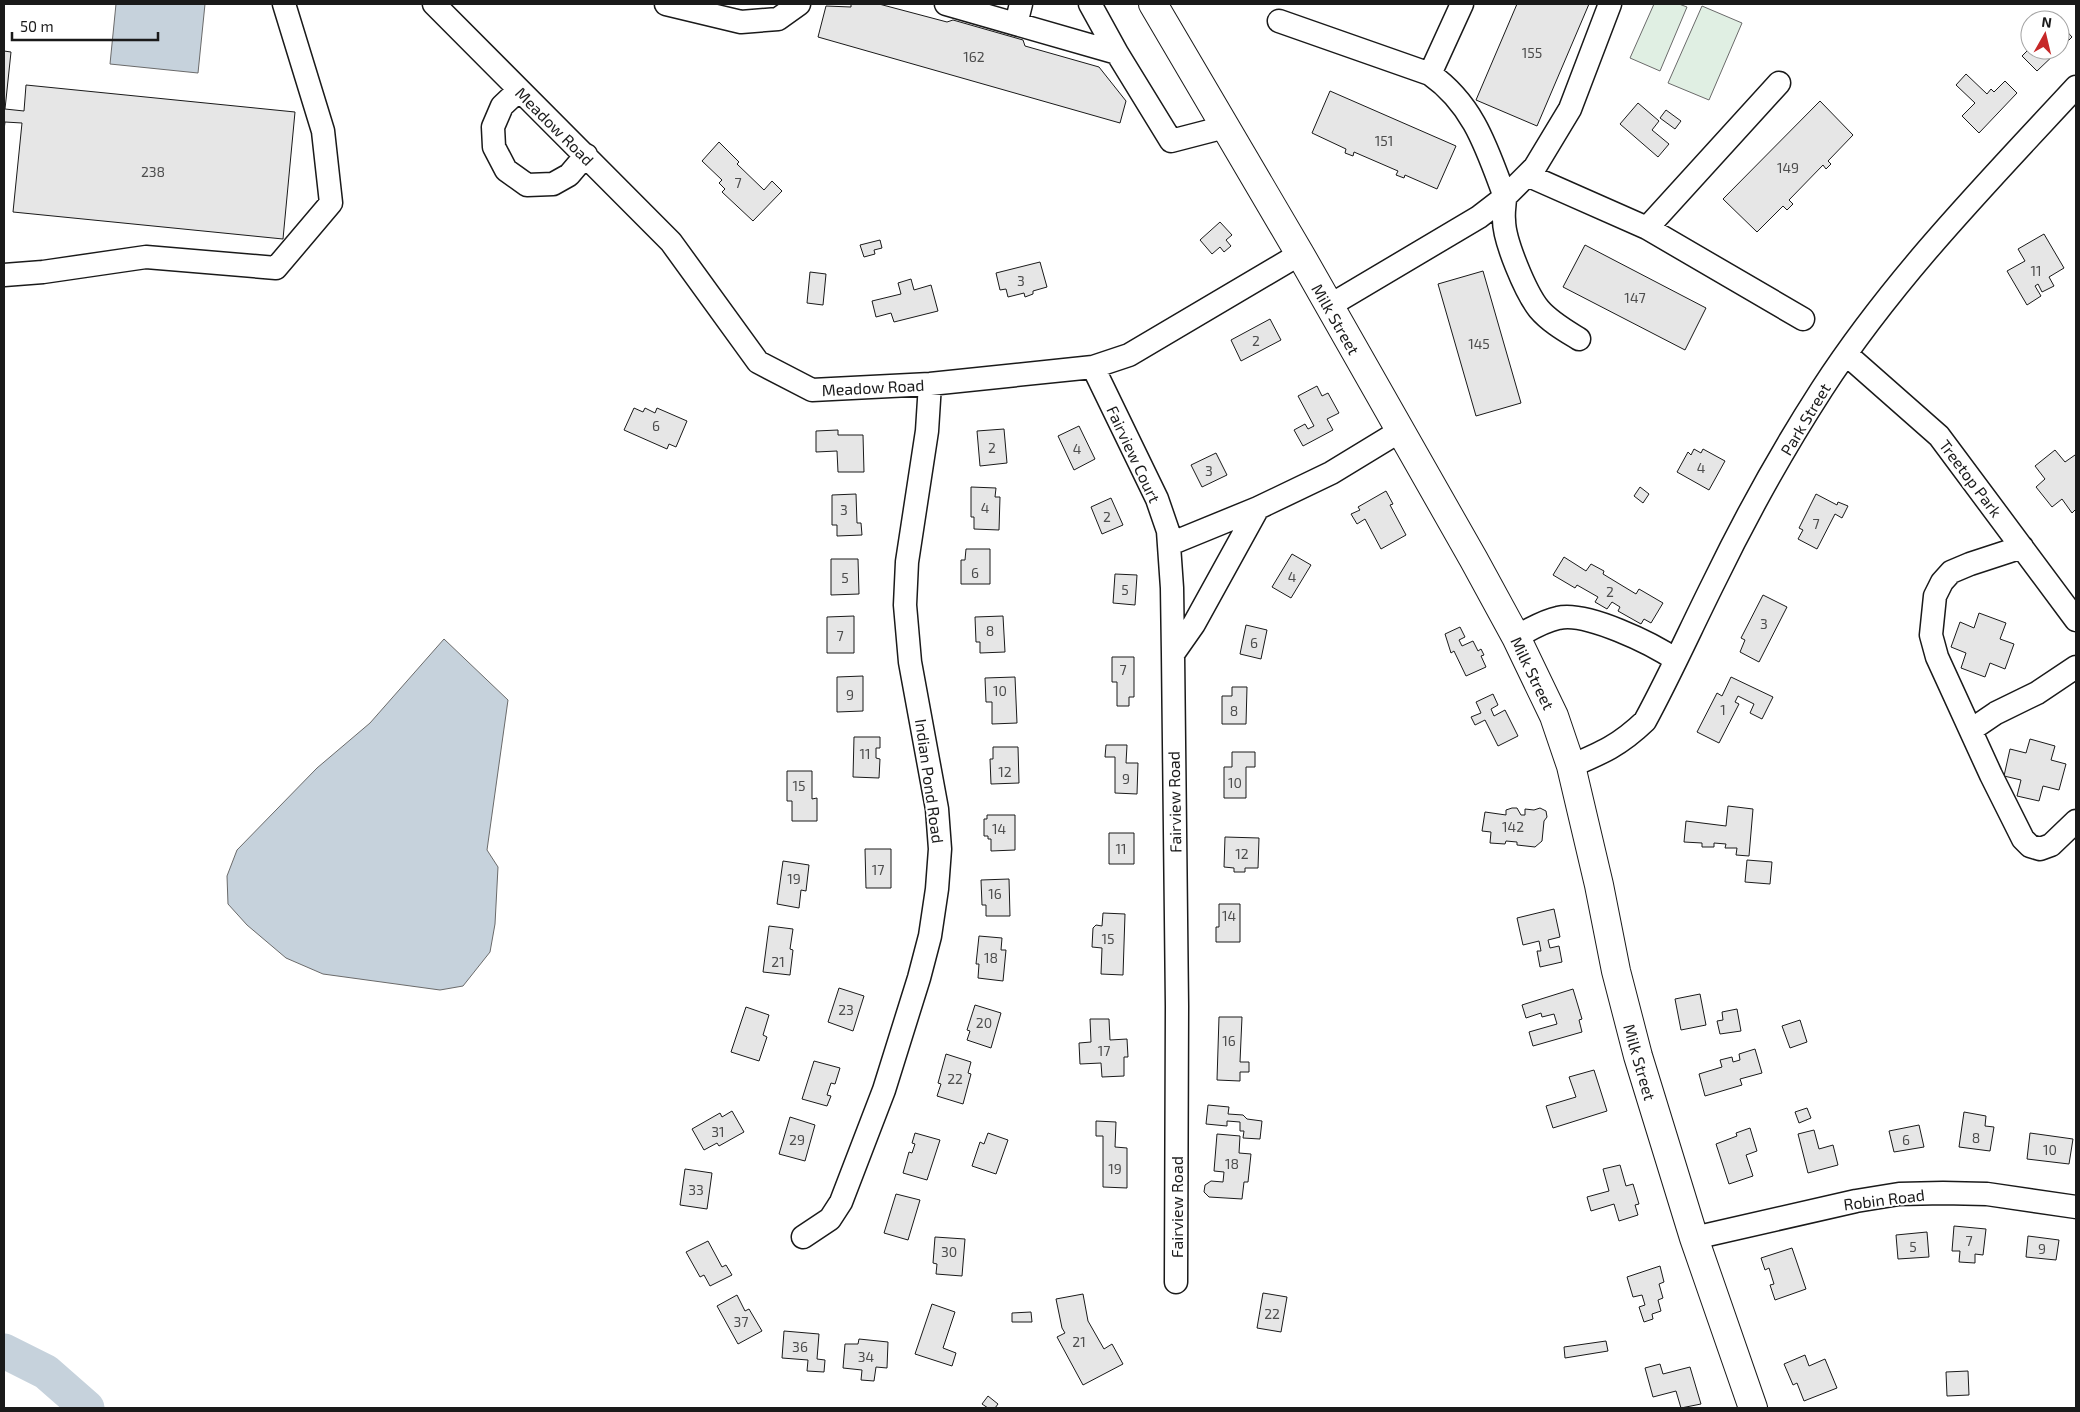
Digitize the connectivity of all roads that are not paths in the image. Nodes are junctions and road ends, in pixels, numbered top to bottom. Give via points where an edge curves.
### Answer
1 (284, 4) edge
2 (434, 4) edge
3 (666, 4) edge
4 (799, 4) edge
5 (1090, 4) edge
6 (1153, 4) edge
7 (1462, 4) edge
8 (1610, 4) edge
9 (959, 6) edge
10 (1018, 14) edge
11 (1279, 21) dead end
12 (1117, 53) junction
13 (1430, 74) junction
14 (1779, 83) dead end
15 (2076, 87) edge
16 (519, 90) junction
17 (1225, 127) junction
18 (586, 155) junction
19 (1527, 175) junction
20 (1505, 197) junction
21 (1646, 228) junction
22 (1300, 254) junction
23 (4, 275) edge
24 (1329, 306) junction
25 (1803, 319) dead end
26 (1579, 339) dead end
27 (1846, 354) junction
28 (1092, 367) junction
29 (930, 384) junction
30 (1400, 431) junction
31 (1258, 508) junction
32 (1170, 544) junction
33 (2022, 547) junction
34 (2076, 620) edge
35 (1516, 637) junction
36 (1173, 654) junction
37 (1676, 660) junction
38 (2076, 667) edge
39 (1971, 730) junction
40 (1571, 766) junction
41 (2076, 821) edge
42 (2076, 1207) edge
43 (803, 1237) dead end
44 (1694, 1238) junction
45 (1176, 1282) dead end
46 (1753, 1408) edge

1 - 23 street via 324,131 331,203 276,268 146,257
2 - 16 street, Meadow Road
3 - 4 street via 741,22 778,19
5 - 12 street
6 - 17 main road, Milk Street
7 - 13 street
8 - 19 street via 1570,110
9 - 10 street
10 - 12 street
11 - 13 street
12 - 17 street via 1171,142
13 - 20 street via 1454,95 1478,128
14 - 21 street
15 - 27 street, Park Street via 1946,229
16 - 18 street, Meadow Road
16 - 18 street via 502,106 493,126 494,147 506,170 527,185 553,184 569,175
17 - 22 main road, Milk Street
18 - 29 street, Meadow Road via 671,242 758,362 812,390
19 - 20 street
19 - 21 street
20 - 24 street
20 - 26 street via 1507,238 1529,292 1539,309
21 - 25 street
22 - 24 main road, Milk Street
22 - 28 street, Meadow Road via 1129,355
24 - 30 main road, Milk Street
27 - 33 street, Treetop Park via 1939,436
27 - 37 street, Park Street via 1755,504
28 - 29 street, Meadow Road
28 - 32 street, Fairview Court via 1157,499
29 - 43 street, Indian Pond Road via 927,431 907,562 906,605 910,662 937,809 940,849 937,889 919,978 884,1090 841,1202 830,1219
30 - 31 street via 1331,473
30 - 35 main road, Milk Street
31 - 32 street
31 - 36 street via 1194,624
32 - 36 street, Fairview Court
33 - 34 street, Treetop Park
33 - 39 street via 1951,572 1935,596 1931,635 1937,657
35 - 37 street via 1559,617 1575,618 1649,643
35 - 40 main road, Milk Street via 1554,716
36 - 45 street, Fairview Road
37 - 40 street, Park Street via 1645,720 1626,739
38 - 39 street
39 - 41 street via 1991,775 2030,846 2040,849 2051,845
40 - 44 main road, Milk Street via 1626,1014
42 - 44 street, Robin Road via 1987,1194 1899,1194
44 - 46 main road, Milk Street

